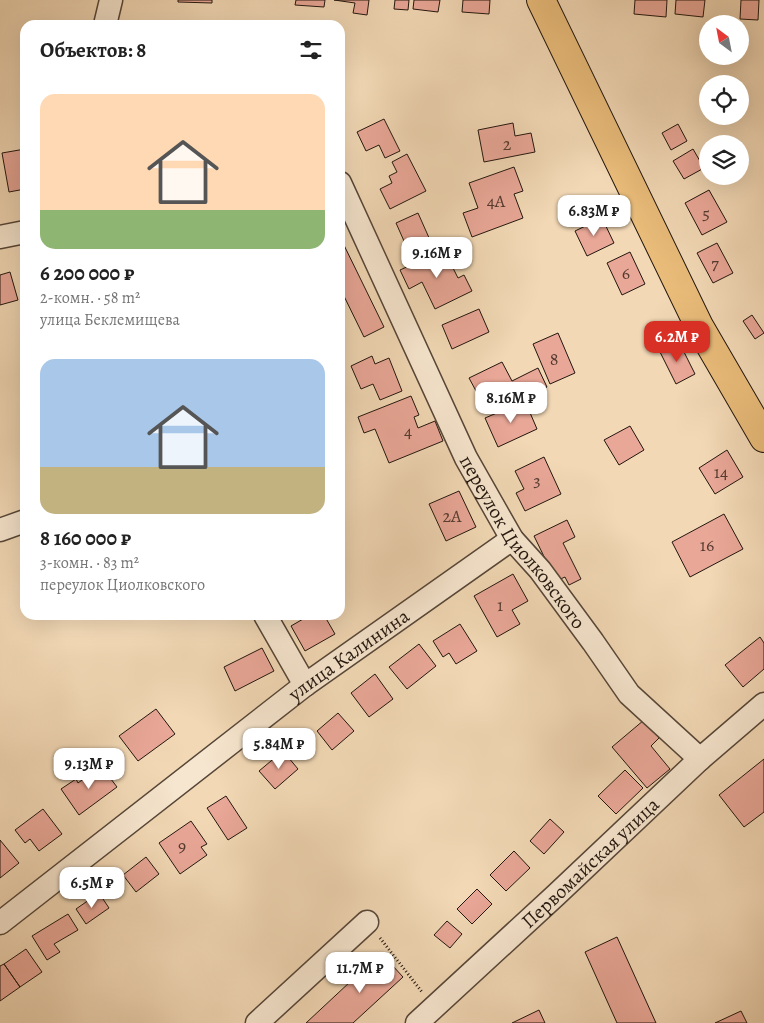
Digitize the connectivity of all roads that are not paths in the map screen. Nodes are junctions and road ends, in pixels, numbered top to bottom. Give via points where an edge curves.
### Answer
1 (111, 0) edge
2 (541, 0) edge
3 (106, 20) edge
4 (345, 194) edge
5 (20, 233) edge
6 (0, 237) edge
7 (764, 438) edge
8 (20, 522) edge
9 (0, 530) edge
10 (512, 539) junction
11 (268, 620) edge
12 (305, 685) junction
13 (764, 704) edge
14 (700, 759) junction
15 (0, 922) edge
16 (367, 922) road end
17 (438, 1015) edge
18 (257, 1023) edge
19 (418, 1023) edge

1 - 3 street
2 - 7 main road via 699,326
4 - 10 street, переулок Циолковского via 466,458
5 - 6 street
8 - 9 street
10 - 12 street, улица Калинина
10 - 14 street, переулок Циолковского via 540,570 629,694
11 - 12 street
12 - 15 street, улица Калинина
13 - 14 street, Первомайская улица
14 - 17 street, Первомайская улица via 556,896
16 - 18 street
17 - 19 street, Первомайская улица

